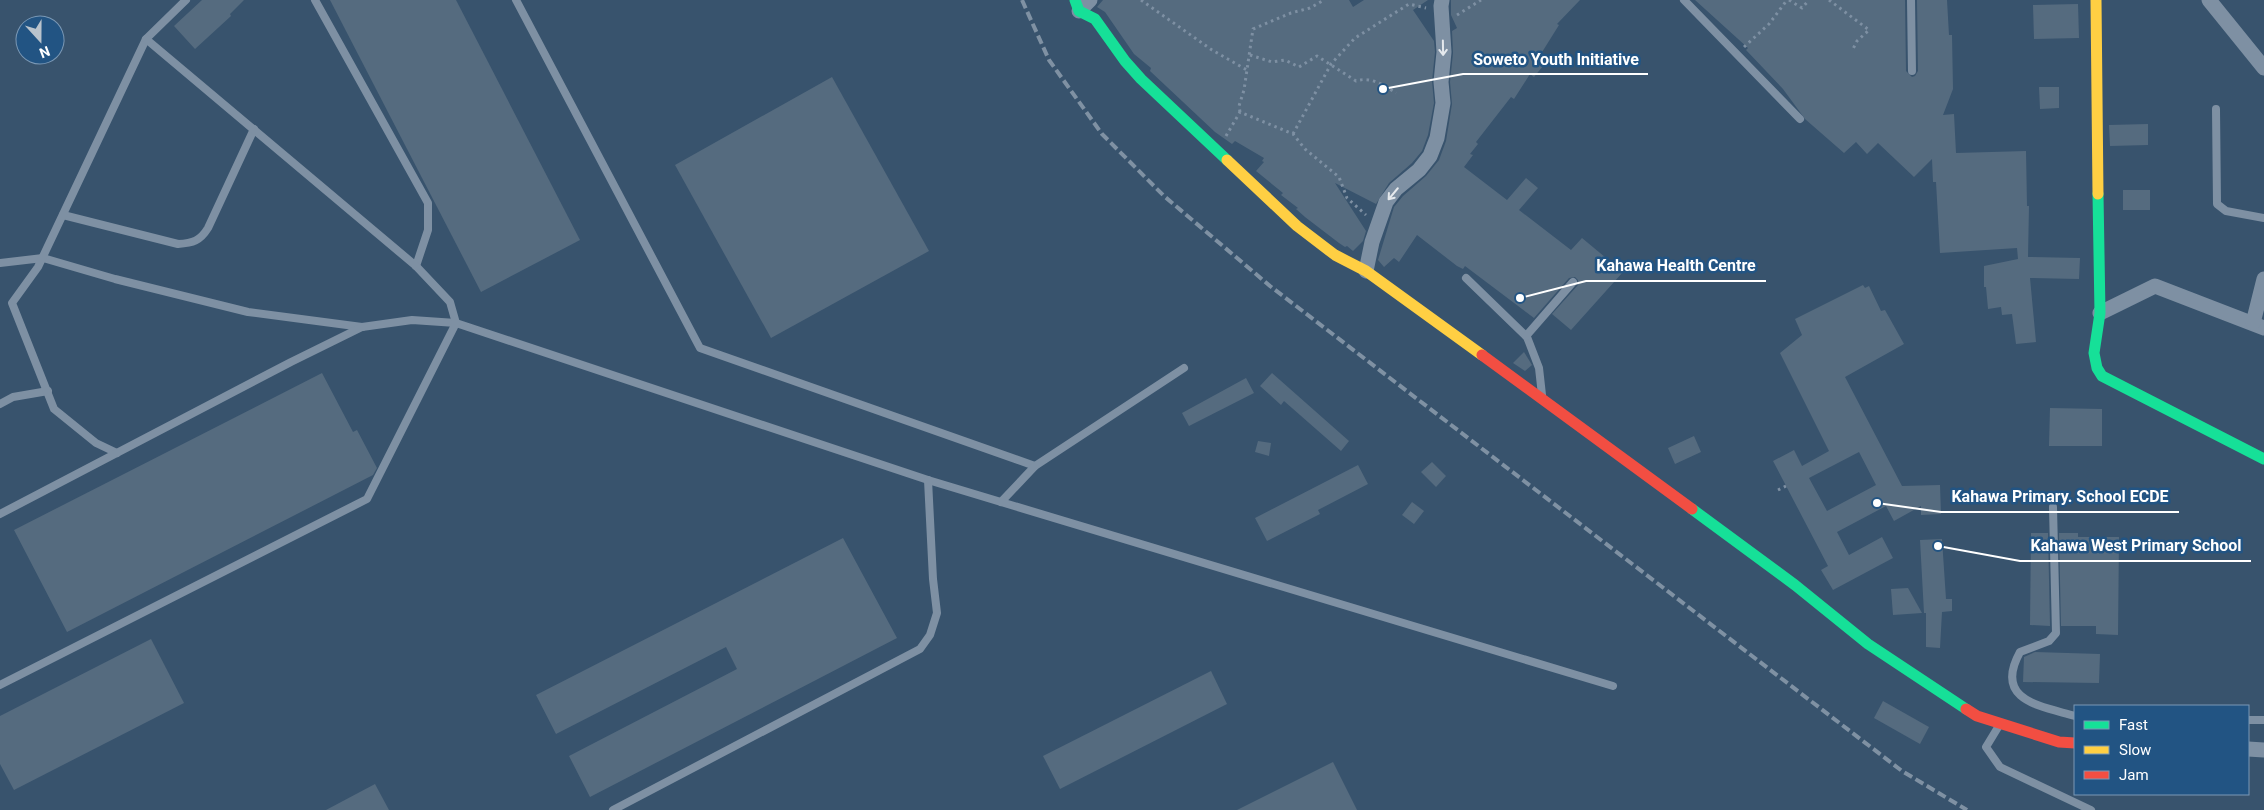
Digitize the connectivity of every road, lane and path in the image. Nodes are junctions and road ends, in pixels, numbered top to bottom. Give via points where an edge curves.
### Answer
1 (186, 0) edge
2 (314, 0) edge
3 (516, 0) edge
4 (1090, 0) edge
5 (1140, 0) edge
6 (1324, 0) edge
7 (1414, 0) edge
8 (1481, 0) edge
9 (1684, 0) edge
10 (1788, 0) edge
11 (1809, 0) edge
12 (1829, 0) edge
13 (1911, 0) edge
14 (2096, 0) edge
15 (2209, 0) edge
16 (1442, 3) edge
17 (1077, 6) edge
18 (1418, 6) junction
19 (1442, 25) junction
20 (146, 39) junction
21 (1852, 51) dead end
22 (1737, 54) junction
23 (1250, 55) junction
24 (1331, 64) junction
25 (2264, 68) edge
26 (1247, 70) junction
27 (1912, 71) dead end
28 (1396, 93) dead end
29 (2216, 109) dead end
30 (1240, 112) junction
31 (1800, 119) dead end
32 (254, 129) junction
33 (1293, 134) junction
34 (1218, 150) junction
35 (63, 215) junction
36 (2264, 218) edge
37 (1378, 225) junction
38 (42, 258) junction
39 (0, 263) edge
40 (416, 266) junction
41 (1366, 271) junction
42 (1466, 278) dead end
43 (2264, 279) edge
44 (1573, 282) dead end
45 (2100, 313) junction
46 (456, 323) junction
47 (2258, 326) edge
48 (362, 327) junction
49 (1526, 336) junction
50 (1184, 368) dead end
51 (48, 391) junction
52 (1542, 399) junction
53 (0, 404) edge
54 (118, 453) junction
55 (2264, 459) edge
56 (1035, 466) junction
57 (928, 480) junction
58 (1786, 486) dead end
59 (1778, 490) dead end
60 (1001, 502) junction
61 (2054, 507) dead end
62 (0, 514) edge
63 (0, 685) edge
64 (1613, 686) dead end
65 (2074, 716) edge
66 (2249, 720) edge
67 (2264, 720) edge
68 (2000, 724) junction
69 (2074, 742) edge
70 (2249, 749) edge
71 (2264, 750) edge
72 (614, 810) edge
73 (2091, 810) edge

1 - 20 lane
2 - 40 lane via 428,203 428,230
3 - 56 lane via 700,348
4 - 17 street
5 - 26 path
6 - 23 path via 1253,29
7 - 18 path
8 - 19 path
9 - 22 lane
10 - 11 path via 1802,8
10 - 22 path via 1769,24
12 - 21 path via 1869,30
13 - 27 lane
14 - 45 street
15 - 25 street
16 - 18 path via 1424,8
16 - 19 street
17 - 34 street via 1095,19 1125,61
18 - 24 path via 1409,4 1355,38
19 -> 37 street via 1443,103 1437,138 1430,156 1419,170 1386,202
20 - 32 lane
20 - 35 lane
22 - 31 lane
23 - 24 path via 1272,62 1286,60 1299,67 1317,56
23 - 26 path
24 - 28 path via 1356,81 1364,78 1384,84
24 - 33 path
26 - 30 path via 1238,106
29 - 36 lane via 2217,204 2226,211
30 - 33 path
30 - 34 path
32 - 35 lane via 208,228 202,238 192,243 178,244
32 - 40 lane
33 - 37 path via 1305,149 1339,178 1347,198
34 - 41 street via 1297,226 1336,255
35 - 38 lane
37 - 41 street
38 - 39 lane
38 - 48 lane via 248,312
38 - 51 lane via 12,303
40 - 46 lane via 450,302
41 - 52 street
42 - 49 lane
43 - 47 street
44 - 49 lane
45 - 47 street via 2155,286
45 - 55 street via 2093,352 2095,366 2102,376
46 - 48 lane via 412,320
46 - 57 lane
46 - 63 lane via 367,499
48 - 54 lane
49 - 52 lane via 1539,368
50 - 56 lane
51 - 53 lane via 13,397
51 - 54 lane via 54,408 96,443
52 - 68 street via 1795,585 1868,644 1943,696 1977,716
54 - 62 lane
56 - 60 lane
57 - 60 lane
57 - 72 lane via 937,613 930,635 920,649
58 - 59 path
60 - 64 lane
61 - 65 lane via 2056,634 2049,641 2020,652 2012,675 2014,688 2029,703
66 - 67 lane
68 - 69 street via 2059,742
68 - 73 lane via 1986,747 2000,767
70 - 71 street

